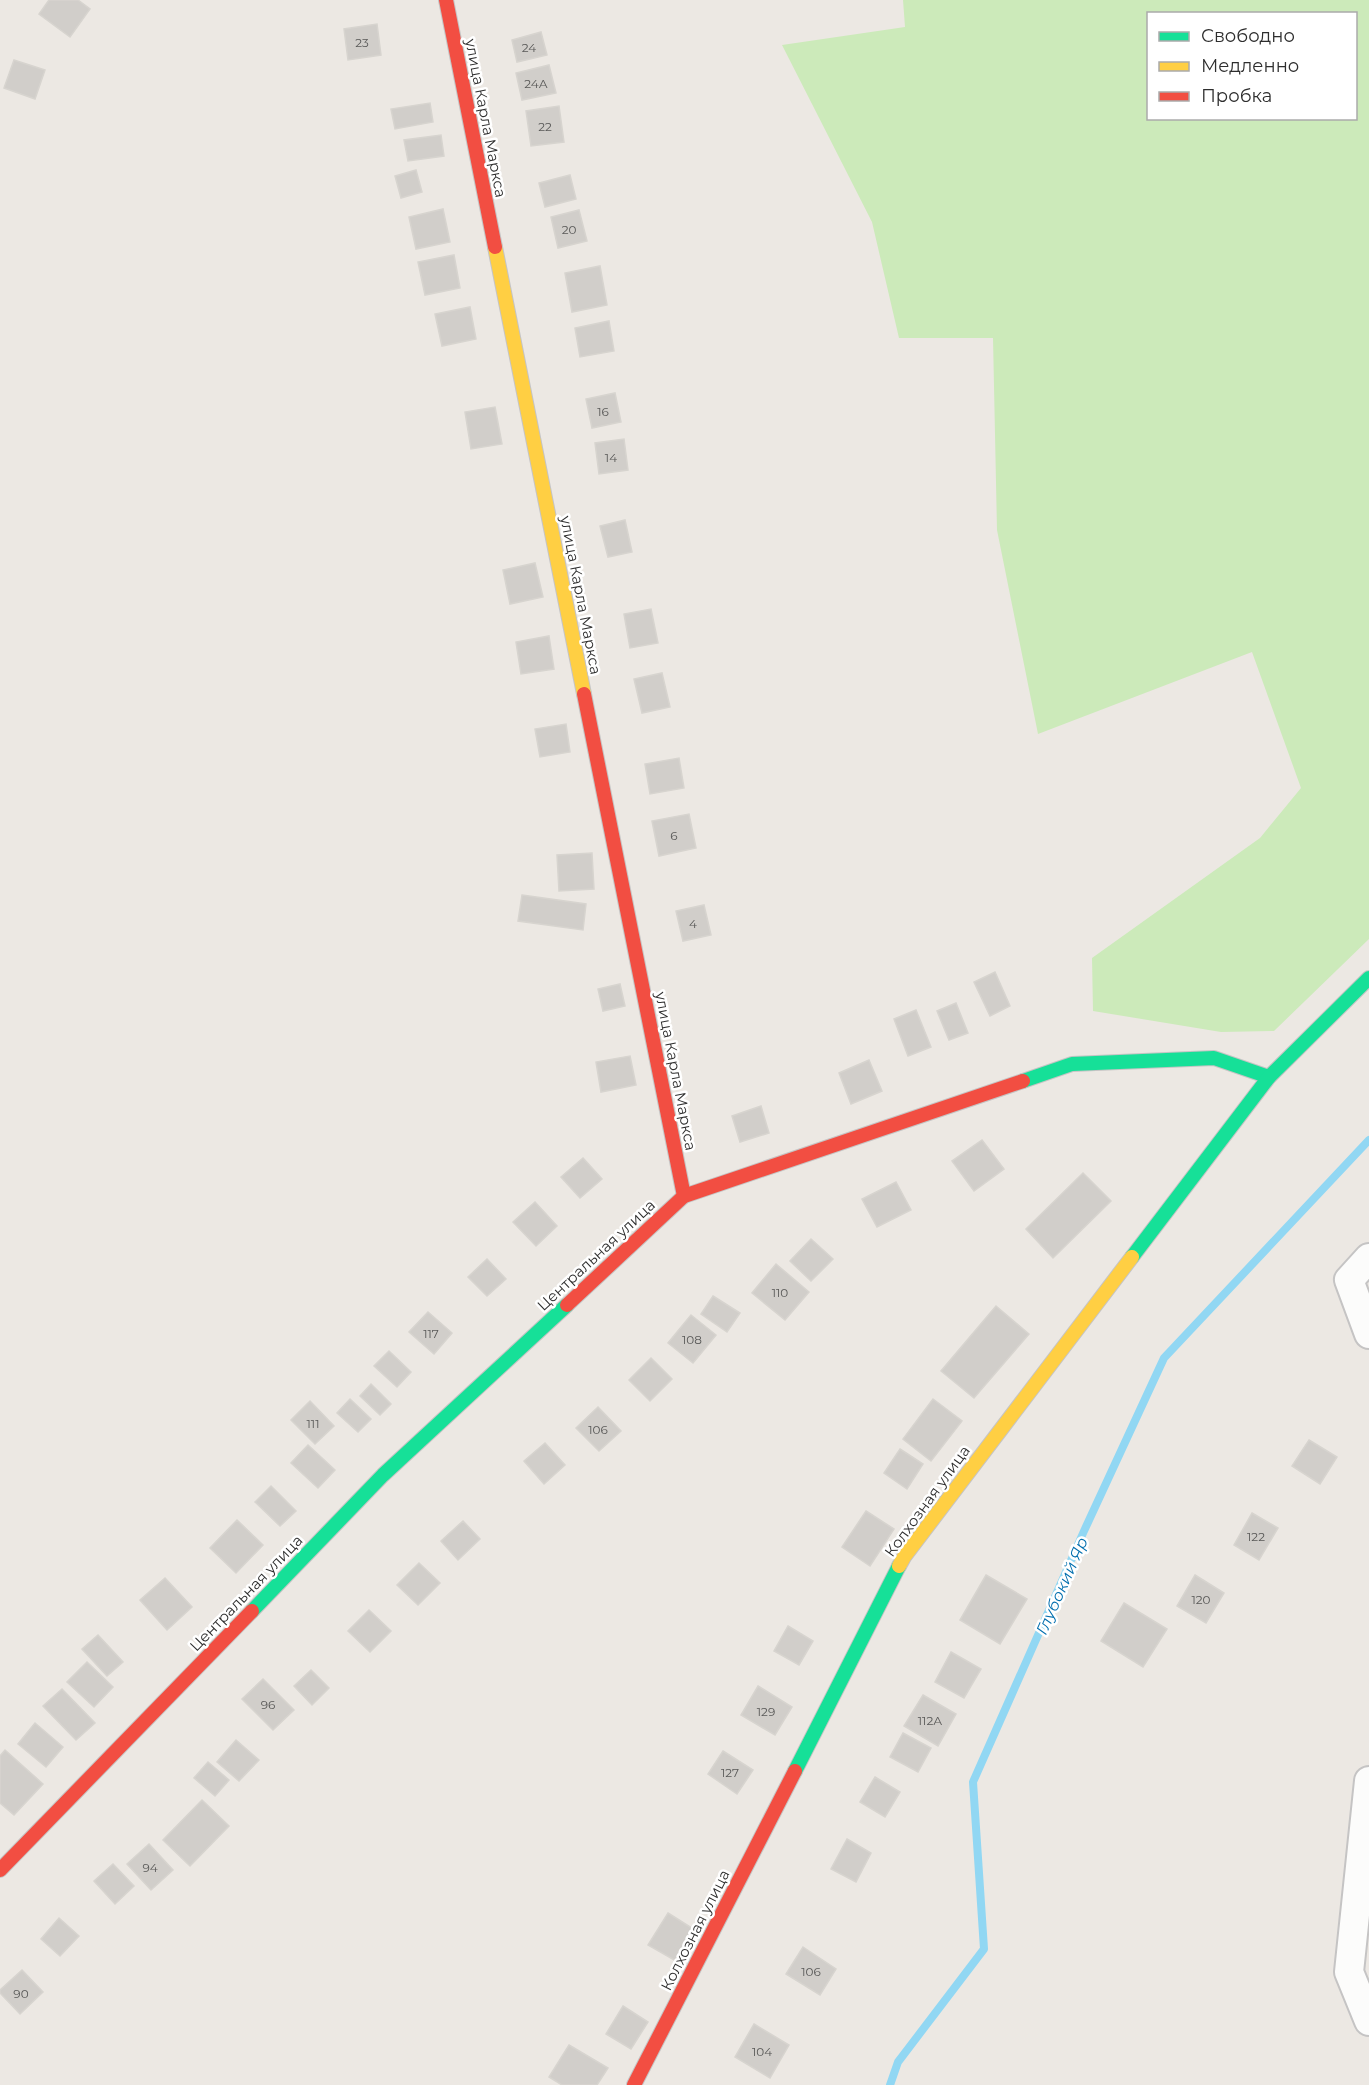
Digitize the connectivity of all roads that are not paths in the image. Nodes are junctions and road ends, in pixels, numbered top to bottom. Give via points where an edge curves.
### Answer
1 (446, 0) edge
2 (1369, 978) edge
3 (1269, 1077) junction
4 (684, 1196) junction
5 (1369, 1258) edge
6 (1369, 1334) edge
7 (1369, 1781) edge
8 (0, 1870) edge
9 (1369, 2020) edge
10 (634, 2085) edge

1 - 4 street, улица Карла Маркса
2 - 3 street
3 - 4 street, Центральная улица via 1214,1058 1072,1064
3 - 10 street, Колхозная улица via 904,1557
4 - 8 street, Центральная улица via 383,1475
5 - 6 street via 1349,1280
7 - 9 street via 1349,1972

